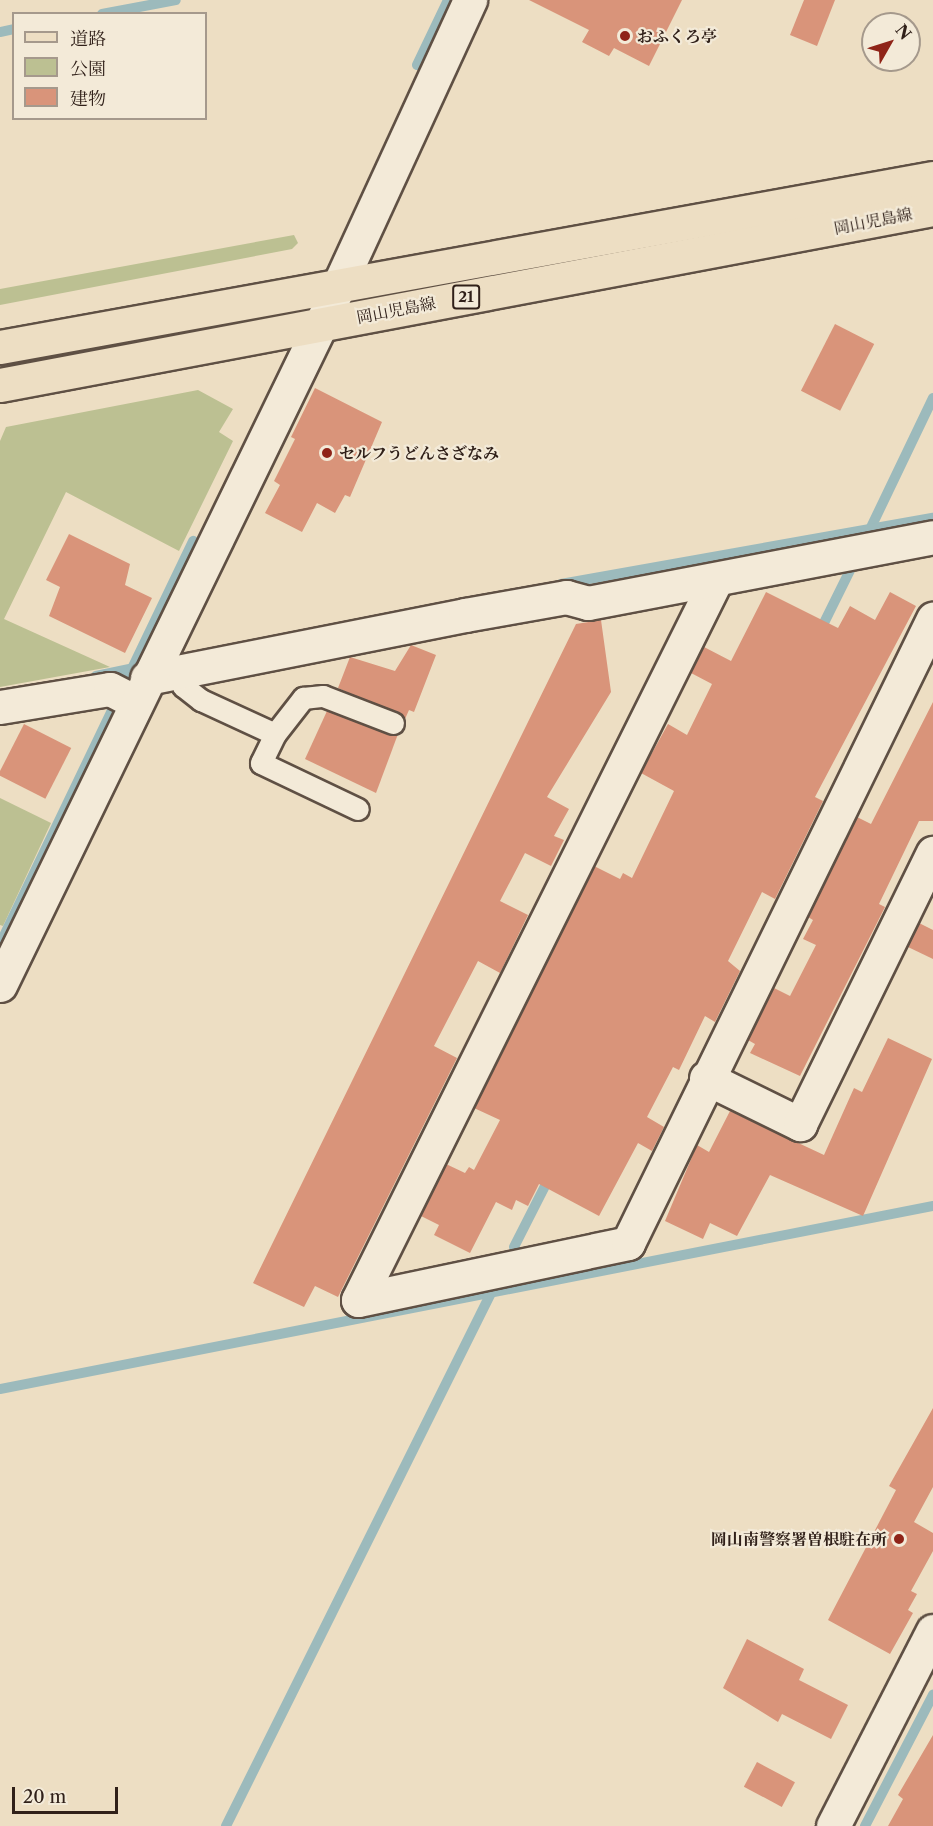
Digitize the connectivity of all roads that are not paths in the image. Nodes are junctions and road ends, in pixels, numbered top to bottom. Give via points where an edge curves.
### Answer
1 (470, 0) edge
2 (933, 178) edge
3 (933, 210) edge
4 (339, 284) junction
5 (321, 324) junction
6 (0, 347) edge
7 (0, 385) edge
8 (933, 537) edge
9 (716, 580) junction
10 (933, 619) edge
11 (922, 669) edge
12 (139, 688) junction
13 (0, 706) edge
14 (393, 723) dead end
15 (275, 734) junction
16 (358, 809) dead end
17 (933, 853) edge
18 (0, 985) edge
19 (706, 1078) junction
20 (933, 1631) edge
21 (833, 1826) edge

1 - 4 street
2 - 4 main road, 岡山児島線 / 21
3 - 5 main road, 岡山児島線 / 21
4 - 5 street
4 - 6 main road, 岡山児島線 / 21
5 - 7 main road, 岡山児島線 / 21
5 - 12 street
8 - 9 street
9 - 12 street via 588,603 566,597 510,607
9 - 19 street via 358,1300 628,1243
10 - 11 street
11 - 19 street
12 - 13 street
12 - 15 lane via 183,686 201,700
12 - 18 street
14 - 15 lane via 323,696 303,698
15 - 16 lane via 261,763
17 - 19 street via 800,1124
20 - 21 street

